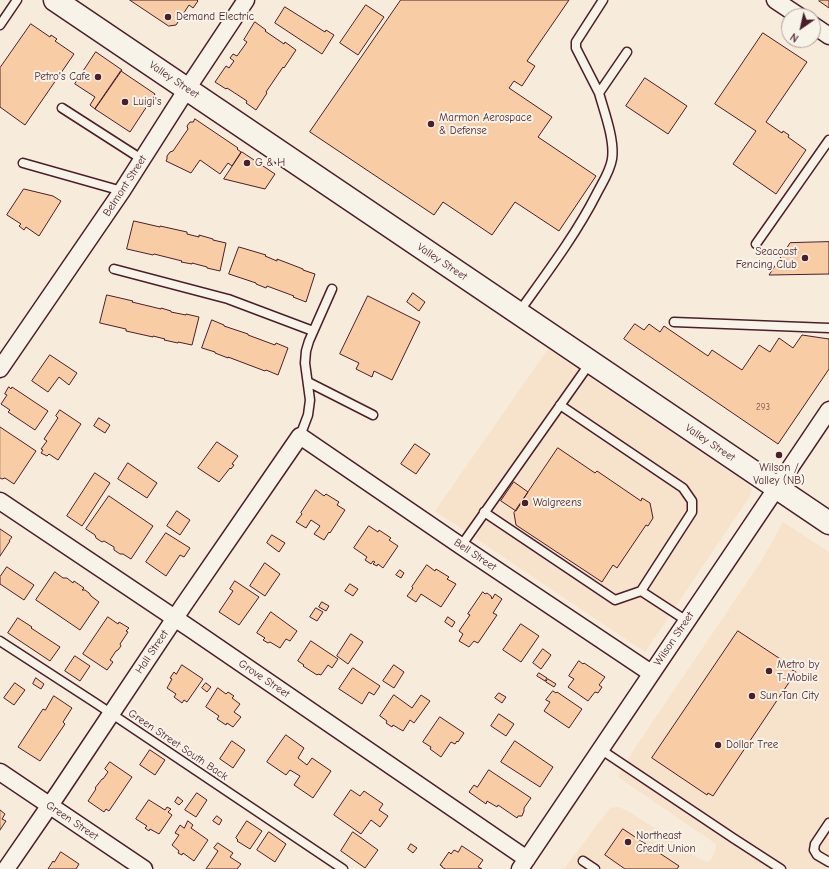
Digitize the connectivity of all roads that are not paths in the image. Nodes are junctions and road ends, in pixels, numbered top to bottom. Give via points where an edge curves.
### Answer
1 (17, 0) edge
2 (55, 0) edge
3 (246, 0) edge
4 (603, 0) edge
5 (775, 0) edge
6 (787, 8) edge
7 (0, 24) edge
8 (627, 52) dead end
9 (187, 89) junction
10 (599, 93) junction
11 (62, 108) dead end
12 (829, 140) edge
13 (143, 160) junction
14 (23, 163) dead end
15 (122, 191) junction
16 (756, 244) dead end
17 (114, 269) dead end
18 (332, 289) dead end
19 (518, 314) junction
20 (674, 322) dead end
21 (829, 328) edge
22 (313, 331) junction
23 (590, 362) junction
24 (0, 369) edge
25 (308, 382) junction
26 (560, 405) junction
27 (373, 415) dead end
28 (827, 415) edge
29 (300, 436) junction
30 (777, 488) junction
31 (0, 501) edge
32 (484, 512) junction
33 (829, 523) edge
34 (461, 546) junction
35 (641, 591) junction
36 (175, 618) junction
37 (687, 621) junction
38 (0, 641) edge
39 (651, 673) junction
40 (111, 714) junction
41 (600, 749) junction
42 (0, 772) edge
43 (50, 806) junction
44 (829, 823) edge
45 (583, 860) dead end
46 (829, 862) edge
47 (523, 864) edge
48 (6, 869) edge
49 (144, 869) edge
50 (343, 869) edge
51 (595, 869) edge
52 (781, 869) edge

1 - 7 lane
2 - 9 main road, Valley Street
3 - 9 street, Belmont Street
4 - 10 lane via 576,42 576,48
5 - 6 street
8 - 10 lane
9 - 13 street, Belmont Street
9 - 19 main road, Valley Street
10 - 19 lane via 611,138 612,158 607,175 588,212
11 - 13 lane
12 - 16 lane
13 - 15 street, Belmont Street
14 - 15 lane
15 - 24 street, Belmont Street
17 - 22 lane via 223,298
18 - 22 lane
19 - 23 main road, Valley Street
20 - 21 lane
22 - 25 lane via 306,351
23 - 26 lane
23 - 30 main road, Valley Street
25 - 27 lane
25 - 29 lane via 308,415
26 - 32 lane
26 - 35 lane via 683,488 692,501 692,512
28 - 30 street, Wilson Street
29 - 34 street, Bell Street
29 - 36 street, Hall Street
30 - 33 main road, Valley Street
30 - 37 street, Wilson Street
31 - 36 street, Grove Street
32 - 34 lane
32 - 35 lane via 616,600
34 - 39 street, Bell Street
35 - 37 lane
36 - 40 street, Hall Street
36 - 47 street, Grove Street
37 - 39 street, Wilson Street
38 - 40 lane, Green Street South Back
39 - 41 street, Wilson Street
40 - 43 street, Hall Street
40 - 50 lane, Green Street South Back
41 - 47 street, Wilson Street
41 - 52 lane
42 - 43 street, Green Street
43 - 48 street, Hall Street
43 - 49 street, Green Street
44 - 46 lane via 815,844 814,850
45 - 51 lane

